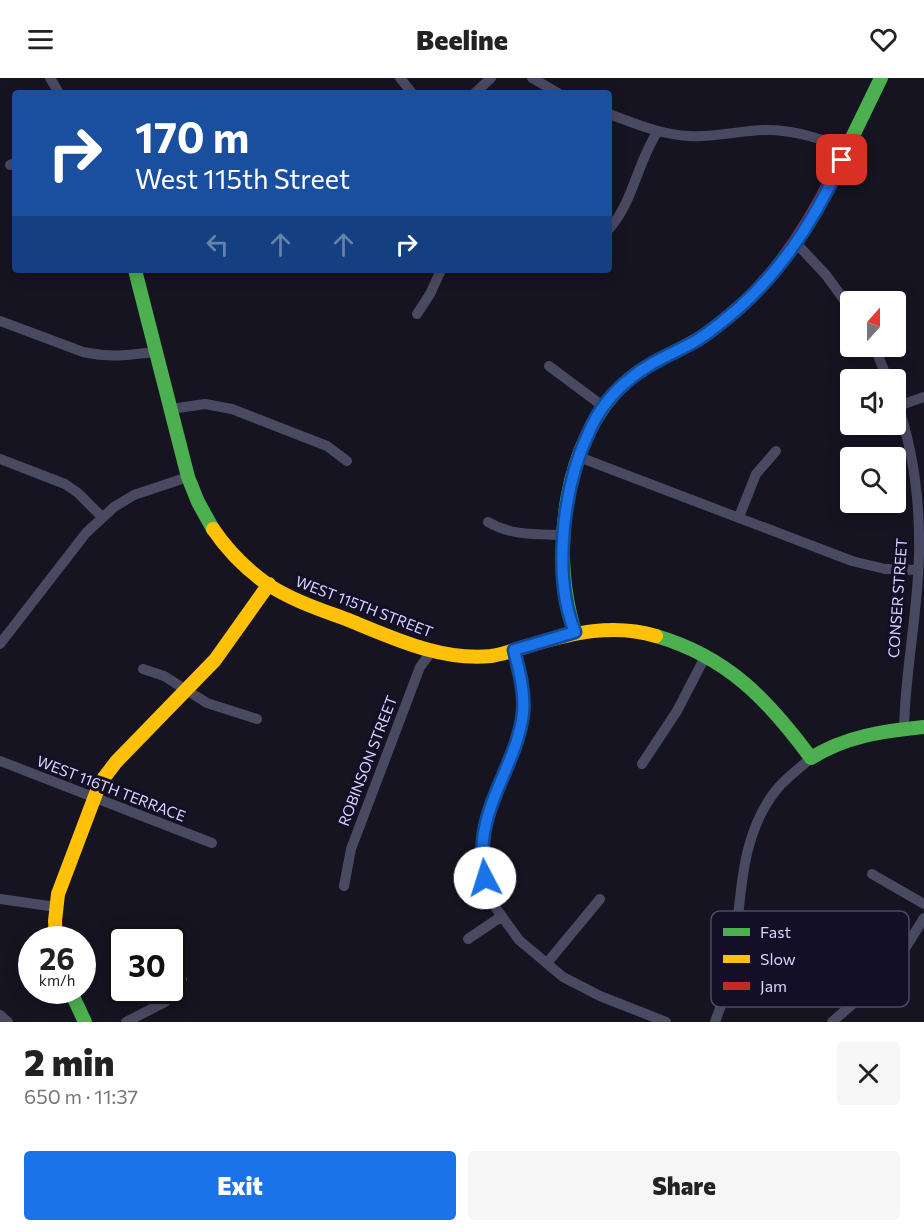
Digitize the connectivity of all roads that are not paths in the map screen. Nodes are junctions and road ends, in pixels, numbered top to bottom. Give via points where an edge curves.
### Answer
1 (400, 78) edge
2 (491, 78) edge
3 (532, 78) edge
4 (881, 78) edge
5 (410, 90) edge
6 (478, 90) edge
7 (553, 90) edge
8 (612, 115) edge
9 (658, 131) junction
10 (847, 149) junction
11 (612, 226) edge
12 (795, 242) junction
13 (136, 273) edge
14 (440, 273) edge
15 (840, 294) edge
16 (417, 314) dead end
17 (0, 321) edge
18 (156, 352) junction
19 (549, 366) dead end
20 (924, 397) edge
21 (906, 401) edge
22 (604, 407) junction
23 (171, 409) junction
24 (905, 435) edge
25 (776, 451) dead end
26 (579, 457) junction
27 (0, 459) edge
28 (347, 461) dead end
29 (188, 477) junction
30 (102, 517) junction
31 (739, 518) junction
32 (921, 519) edge
33 (488, 522) dead end
34 (564, 535) junction
35 (918, 570) junction
36 (269, 584) junction
37 (575, 632) junction
38 (0, 644) edge
39 (514, 650) junction
40 (432, 651) junction
41 (705, 657) junction
42 (143, 669) dead end
43 (187, 690) junction
44 (257, 719) dead end
45 (924, 727) edge
46 (904, 729) junction
47 (811, 758) junction
48 (0, 761) edge
49 (642, 764) dead end
50 (94, 798) junction
51 (212, 843) dead end
52 (872, 874) dead end
53 (344, 886) dead end
54 (0, 899) edge
55 (600, 899) dead end
56 (924, 904) edge
57 (56, 907) junction
58 (738, 911) edge
59 (502, 916) junction
60 (924, 918) edge
61 (56, 926) edge
62 (468, 939) dead end
63 (909, 942) edge
64 (547, 963) junction
65 (77, 1004) edge
66 (161, 1004) edge
67 (720, 1007) edge
68 (849, 1007) edge
69 (0, 1015) edge
70 (8, 1022) edge
71 (85, 1022) edge
72 (126, 1022) edge
73 (666, 1022) edge
74 (715, 1022) edge
75 (832, 1022) edge

1 - 5 street
2 - 6 street
3 - 7 street
4 - 10 street
8 - 9 street
9 - 10 street via 705,137 785,130
9 - 11 street via 649,144 621,216
10 - 12 street
12 - 15 street
12 - 22 street via 742,305 709,332 640,371
13 - 18 street, WEST 115TH STREET
14 - 16 street
17 - 18 street via 97,355
18 - 23 street, WEST 115TH STREET
19 - 22 street
20 - 21 street
22 - 26 street
23 - 28 street via 205,404 232,409 327,446
23 - 29 street, WEST 115TH STREET
24 - 32 street, CONSER STREET
25 - 31 street via 756,474
26 - 31 street
26 - 34 street
27 - 30 street via 65,484
29 - 30 street via 134,495
29 - 36 street, WEST 115TH STREET via 210,526 226,548
30 - 38 street
31 - 35 street via 852,561 885,569
32 - 35 street, CONSER STREET
33 - 34 street via 519,533
34 - 37 street via 566,598
35 - 46 street, CONSER STREET
36 - 40 street, WEST 115TH STREET via 304,604
36 - 43 street via 216,660
37 - 39 street, WEST 115TH STREET
37 - 41 street, WEST 115TH STREET via 632,630
39 - 40 street, WEST 115TH STREET via 491,656
39 - 59 street via 523,698 520,729 491,809 482,858 488,897
40 - 53 street, ROBINSON STREET via 420,667 360,822
41 - 47 street, WEST 115TH STREET via 759,695
41 - 49 street via 677,711
42 - 43 street
43 - 44 street via 215,706
43 - 50 street via 110,769
45 - 46 street
46 - 47 street via 864,734
47 - 58 street via 777,790 759,819 747,853
48 - 50 street, WEST 116TH TERRACE
50 - 51 street, WEST 116TH TERRACE
50 - 57 street
52 - 56 street
54 - 57 street
55 - 64 street
57 - 61 street
59 - 62 street
59 - 64 street via 519,940
60 - 63 street
64 - 73 street via 600,996
65 - 71 street
66 - 72 street
67 - 74 street
68 - 75 street
69 - 70 street

